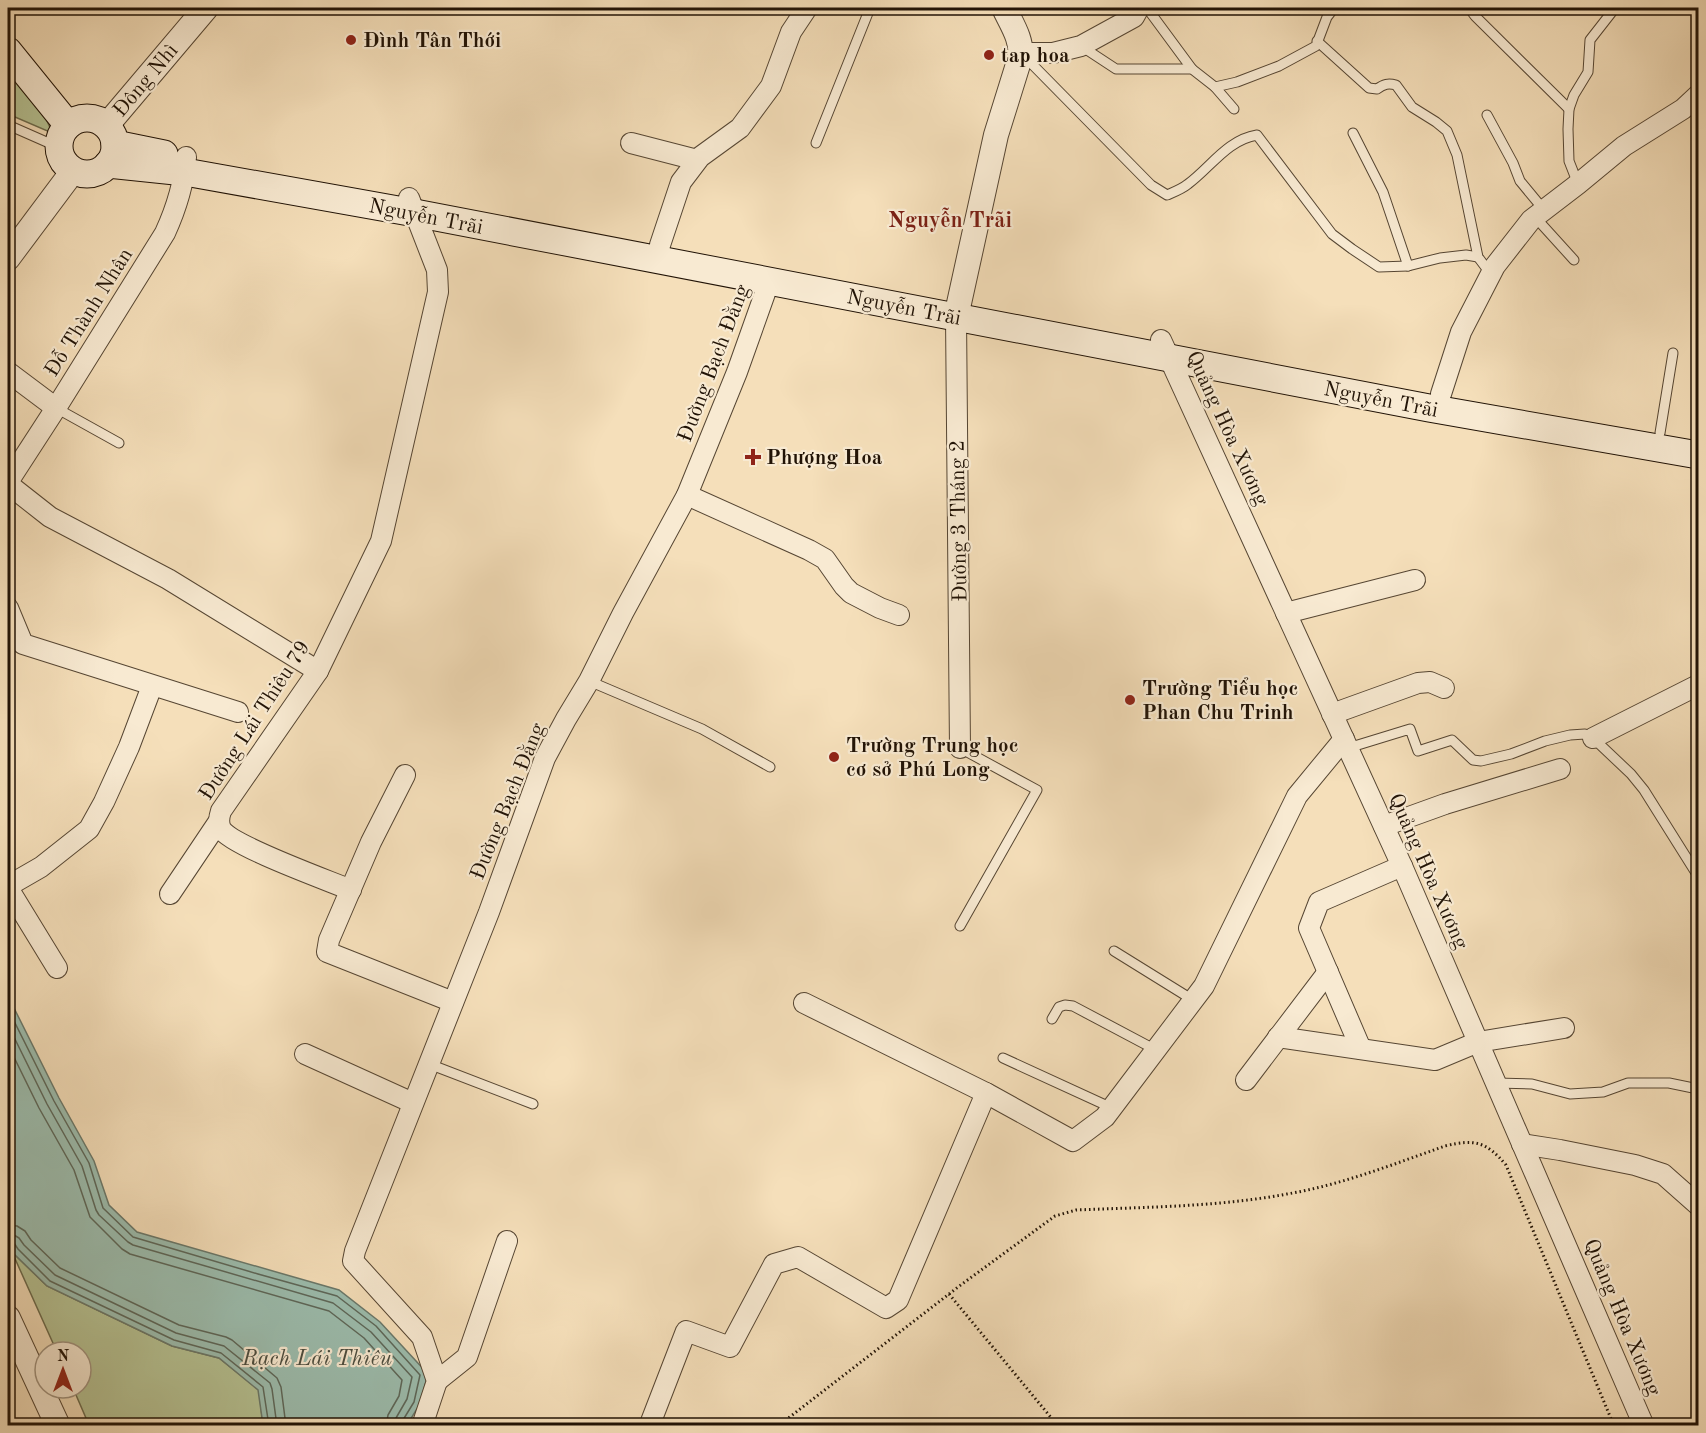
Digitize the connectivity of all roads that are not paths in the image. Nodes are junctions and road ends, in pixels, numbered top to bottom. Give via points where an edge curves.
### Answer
1 (206, 8) edge
2 (807, 8) edge
3 (870, 8) edge
4 (1004, 8) edge
5 (1138, 8) edge
6 (1147, 8) edge
7 (1334, 8) edge
8 (1469, 8) edge
9 (1616, 8) edge
10 (1317, 41) junction
11 (1081, 46) junction
12 (8, 51) edge
13 (1020, 55) junction
14 (1192, 69) junction
15 (1215, 87) junction
16 (1698, 95) edge
17 (1234, 108) dead end
18 (1569, 108) junction
19 (1487, 115) dead end
20 (9, 127) edge
21 (1353, 133) dead end
22 (63, 136) junction
23 (631, 143) dead end
24 (816, 143) dead end
25 (110, 145) junction
26 (697, 160) junction
27 (185, 165) junction
28 (73, 171) junction
29 (1578, 184) junction
30 (412, 206) junction
31 (1540, 213) junction
32 (659, 253) junction
33 (1478, 257) junction
34 (8, 258) edge
35 (1574, 260) dead end
36 (1408, 266) junction
37 (1491, 274) junction
38 (769, 282) junction
39 (958, 308) junction
40 (1165, 349) junction
41 (1673, 353) dead end
42 (8, 372) edge
43 (1441, 394) junction
44 (56, 408) junction
45 (1544, 421) junction
46 (1660, 432) junction
47 (1698, 439) edge
48 (119, 443) dead end
49 (1698, 455) edge
50 (8, 483) edge
51 (687, 495) junction
52 (1415, 580) dead end
53 (8, 608) edge
54 (1286, 613) junction
55 (899, 615) dead end
56 (318, 671) junction
57 (589, 681) junction
58 (1698, 685) edge
59 (152, 686) junction
60 (1444, 688) dead end
61 (238, 712) dead end
62 (1332, 714) junction
63 (1593, 738) junction
64 (1346, 744) junction
65 (960, 748) joint
66 (770, 767) dead end
67 (1560, 769) dead end
68 (405, 774) dead end
69 (219, 821) junction
70 (1384, 826) junction
71 (1402, 866) junction
72 (1698, 876) edge
73 (8, 887) edge
74 (351, 890) junction
75 (170, 894) dead end
76 (960, 926) dead end
77 (1114, 951) dead end
78 (57, 968) dead end
79 (1328, 972) junction
80 (1193, 1000) junction
81 (453, 1002) junction
82 (804, 1003) dead end
83 (1052, 1019) dead end
84 (1564, 1028) dead end
85 (1278, 1037) junction
86 (1478, 1042) junction
87 (1361, 1049) junction
88 (1156, 1050) junction
89 (305, 1054) dead end
90 (1003, 1058) dead end
91 (429, 1064) junction
92 (1246, 1080) dead end
93 (1496, 1083) junction
94 (1698, 1089) edge
95 (986, 1093) junction
96 (413, 1103) junction
97 (533, 1104) dead end
98 (1112, 1108) junction
99 (1522, 1144) junction
100 (1698, 1205) edge
101 (507, 1240) dead end
102 (8, 1318) edge
103 (435, 1388) junction
104 (58, 1425) edge
105 (422, 1425) edge
106 (648, 1425) edge
107 (1644, 1425) edge

1 - 25 street, Đông Nhì
2 - 26 street via 791,32 771,86 740,128
3 - 24 lane
4 - 13 street via 1018,39
5 - 11 street via 1134,17
6 - 14 lane
7 - 10 lane
8 - 18 lane
9 - 18 lane via 1590,40 1588,72
10 - 15 lane via 1316,46 1279,66
10 - 33 lane via 1369,88 1396,85 1412,107 1447,131 1457,155
11 - 13 street via 1053,54
11 - 14 lane via 1116,69
12 - 22 main road
13 - 36 lane via 1151,185 1167,195 1187,185 1244,138 1257,135 1332,234 1379,267
13 - 39 street, Đường 3 Tháng 2 via 996,135
14 - 15 lane
15 - 17 lane
16 - 29 street via 1624,146
18 - 29 lane via 1569,161
19 - 31 lane
20 - 22 lane
21 - 36 lane via 1383,192
22 - 25 main road via 83,118 100,121
22 - 28 main road via 61,157
23 - 26 street
25 - 27 main road, Nguyễn Trãi
25 - 28 main road via 101,171
26 - 32 street via 681,182
27 - 30 main road, Nguyễn Trãi
27 - 44 street, Đỗ Thành Nhân via 175,210 165,233
28 - 34 street
29 - 31 street
30 - 32 main road, Nguyễn Trãi
30 - 56 street, Đường Lái Thiêu 79 via 437,270 438,292 381,541
31 - 35 lane
31 - 37 street
32 - 38 main road, Nguyễn Trãi
32 - 39 main road, Nguyễn Trãi
33 - 36 lane via 1440,258
33 - 37 lane
37 - 43 street via 1461,332
38 - 39 main road, Nguyễn Trãi
38 - 51 street, Đường Bạch Đằng
39 - 40 main road, Nguyễn Trãi
39 - 65 street, Đường 3 Tháng 2
40 - 43 main road, Nguyễn Trãi
40 - 45 main road, Nguyễn Trãi via 1429,408
40 - 54 street, Quảng Hòa Xương
41 - 46 lane
42 - 44 street
43 - 45 main road, Nguyễn Trãi
44 - 48 lane
44 - 50 street, Đỗ Thành Nhân
45 - 46 main road, Nguyễn Trãi
45 - 49 main road, Nguyễn Trãi
46 - 47 main road, Nguyễn Trãi
50 - 56 street via 50,517 168,579
51 - 55 street via 825,559 852,593
51 - 57 street, Đường Bạch Đằng
52 - 54 street
53 - 59 street via 23,644
54 - 62 street, Quảng Hòa Xương
56 - 69 street, Đường Lái Thiêu 79 via 221,811
57 - 66 lane via 702,729
57 - 81 street, Đường Bạch Đằng via 545,758
58 - 63 street
59 - 61 street
59 - 73 street via 129,747 89,829
60 - 62 street via 1430,682 1418,683
62 - 64 street, Quảng Hòa Xương
63 - 64 lane via 1570,735 1481,761 1473,760 1452,740 1418,751 1410,729
63 - 72 lane via 1644,790
64 - 70 street, Quảng Hòa Xương
64 - 80 street via 1298,796 1204,986
65 - 76 lane, Đường 3 Tháng 2 via 1037,790
67 - 70 street
68 - 74 street
69 - 74 street, Đường Lái Thiêu 79 via 222,831 235,841
69 - 75 street
70 - 71 street, Quảng Hòa Xương
71 - 79 street via 1319,902 1309,928
71 - 86 street, Quảng Hòa Xương
73 - 78 street
74 - 81 street via 328,940 327,952
77 - 80 lane
79 - 85 street
79 - 87 street
80 - 88 street
81 - 91 street, Đường Bạch Đằng
82 - 95 street
83 - 88 lane via 1059,1007 1073,1006
84 - 86 street
85 - 87 street
85 - 92 street
86 - 87 street via 1435,1060
86 - 93 street, Quảng Hòa Xương
88 - 98 street
89 - 96 street
90 - 98 lane
91 - 96 street, Đường Bạch Đằng
91 - 97 lane
93 - 94 lane via 1532,1084 1570,1094 1603,1092 1628,1083 1669,1083
93 - 99 street, Quảng Hòa Xương
95 - 98 street via 1073,1141
95 - 106 street via 898,1300 886,1308 798,1257 774,1264 730,1347 686,1331
96 - 103 street, Đường Bạch Đằng via 353,1261 422,1337
99 - 100 street via 1560,1149 1663,1174
99 - 107 street, Quảng Hòa Xương
101 - 103 street via 466,1357
102 - 104 street
103 - 105 street

